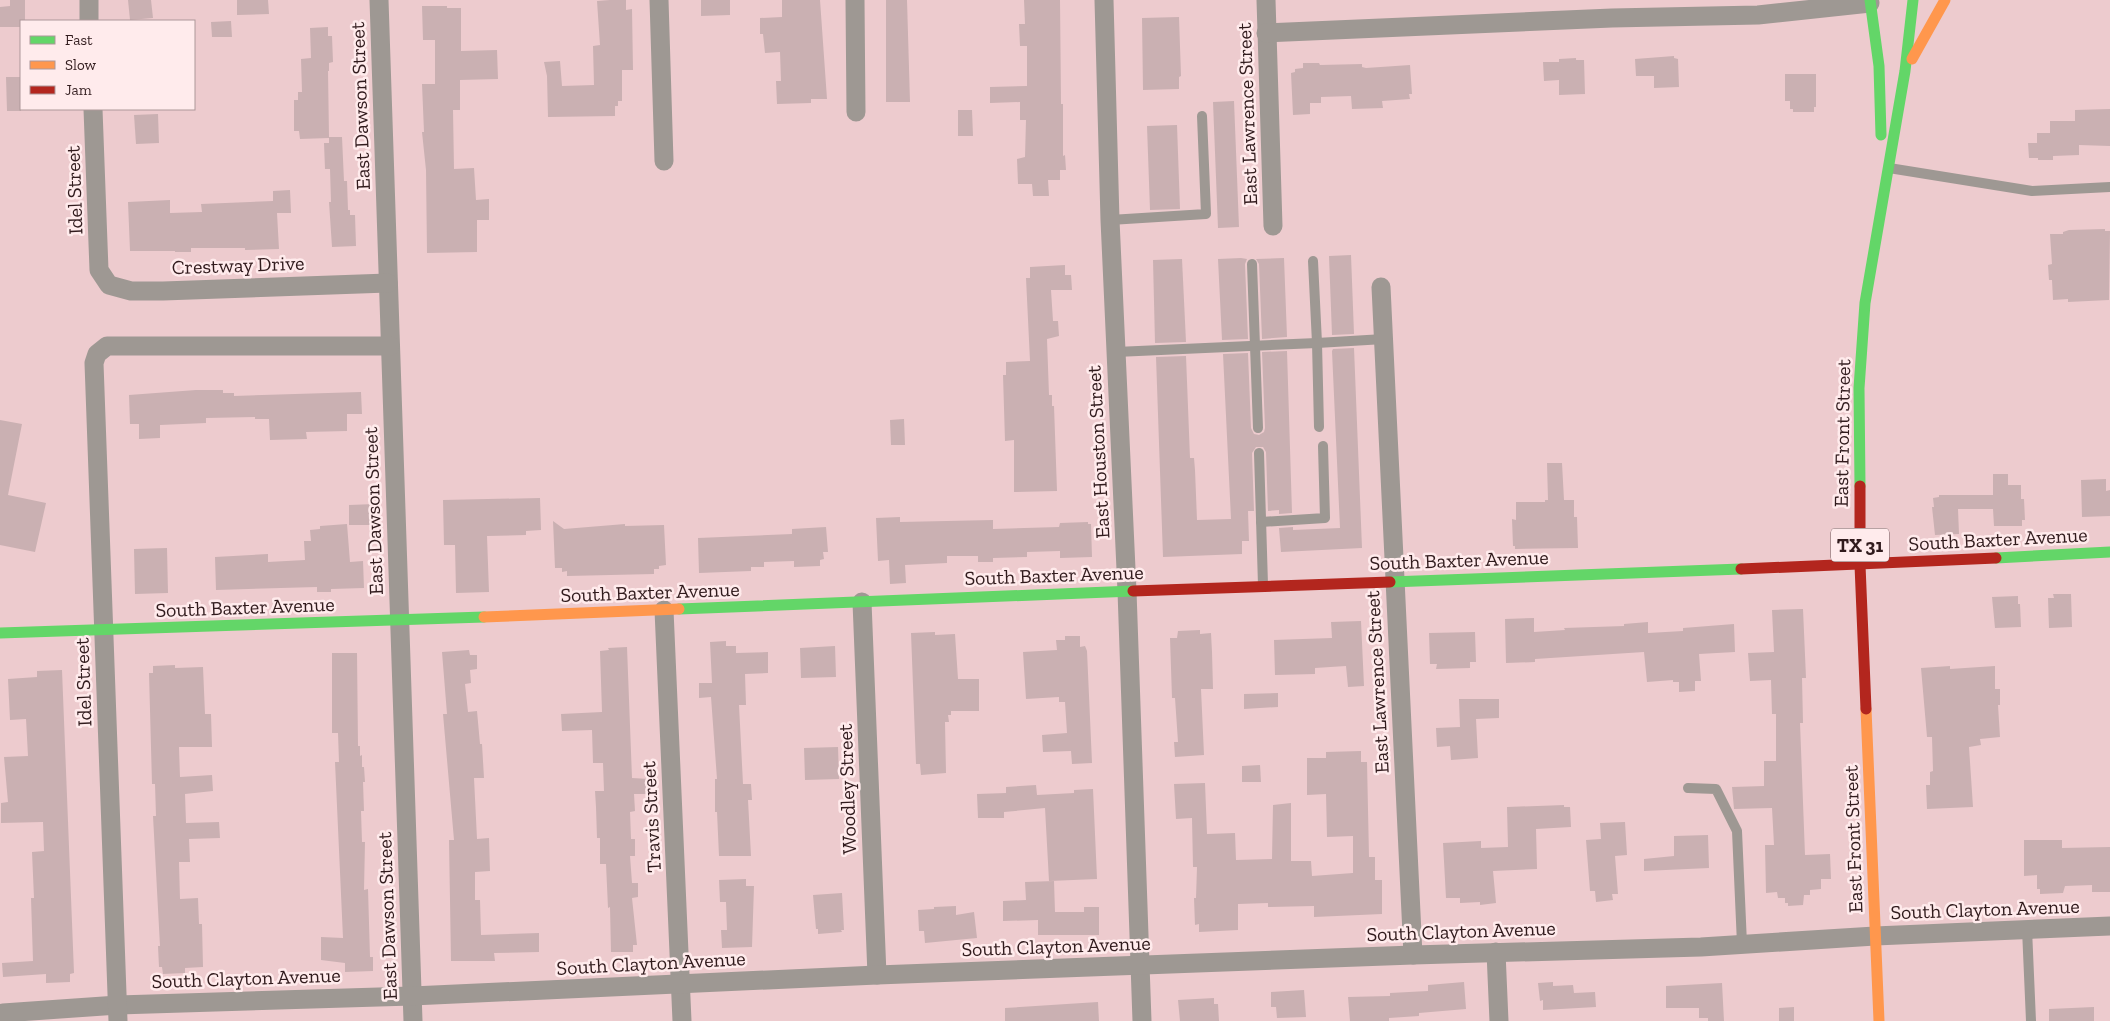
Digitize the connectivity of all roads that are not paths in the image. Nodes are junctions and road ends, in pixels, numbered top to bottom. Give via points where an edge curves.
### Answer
1 (89, 0) edge
2 (379, 0) edge
3 (659, 0) edge
4 (855, 0) edge
5 (1104, 0) edge
6 (1266, 0) edge
7 (1913, 0) edge
8 (1945, 0) edge
9 (1870, 1) edge
10 (1611, 9) edge
11 (90, 20) edge
12 (1266, 33) junction
13 (1905, 71) junction
14 (93, 110) edge
15 (856, 112) dead end
16 (1202, 116) dead end
17 (664, 161) dead end
18 (1888, 168) junction
19 (2110, 187) edge
20 (1880, 208) junction
21 (1110, 220) junction
22 (1273, 226) dead end
23 (1313, 261) dead end
24 (1252, 264) dead end
25 (99, 270) joint
26 (388, 282) junction
27 (1381, 287) dead end
28 (1384, 339) junction
29 (1316, 343) junction
30 (390, 346) junction
31 (1255, 346) junction
32 (1116, 352) junction
33 (1320, 427) dead end
34 (1258, 428) dead end
35 (1323, 446) dead end
36 (1259, 453) dead end
37 (1261, 522) junction
38 (2110, 552) edge
39 (1860, 565) junction
40 (1395, 580) junction
41 (1263, 586) junction
42 (1127, 591) junction
43 (862, 602) junction
44 (664, 610) junction
45 (399, 621) junction
46 (104, 630) junction
47 (0, 633) edge
48 (1688, 788) dead end
49 (2110, 926) edge
50 (2027, 929) junction
51 (1876, 936) junction
52 (1742, 944) junction
53 (1496, 952) junction
54 (1413, 955) junction
55 (1139, 965) junction
56 (877, 975) junction
57 (680, 984) junction
58 (412, 996) junction
59 (3, 1013) dead end
60 (118, 1013) edge
61 (413, 1021) edge
62 (682, 1021) edge
63 (1142, 1021) edge
64 (1499, 1021) edge
65 (1879, 1021) edge
66 (2031, 1021) edge

1 - 11 street
2 - 26 street, East Dawson Street
3 - 17 street
4 - 15 street
5 - 21 street, East Houston Street
6 - 12 street, East Lawrence Street
7 - 13 street, East Front Street / TX 31
8 - 13 street
9 - 10 street via 1758,15
9 - 20 street via 1880,82
10 - 12 street
12 - 22 street, East Lawrence Street
13 - 18 street, East Front Street / TX 31
14 - 25 street, Idel Street
16 - 21 lane via 1206,214
18 - 19 lane via 2032,192
18 - 20 street, East Front Street / TX 31
20 - 39 street, East Front Street / TX 31 via 1865,303 1860,370
21 - 32 street, East Houston Street
23 - 29 lane
24 - 31 lane
25 - 26 street, Crestway Drive via 109,285 131,291
26 - 30 street, East Dawson Street
27 - 28 street, East Lawrence Street
28 - 29 lane
28 - 40 street, East Lawrence Street
29 - 31 lane
29 - 33 lane
30 - 45 street, East Dawson Street
30 - 46 street, Idel Street via 107,346 97,354 94,363
31 - 32 lane
31 - 34 lane
32 - 42 street, East Houston Street
35 - 37 lane via 1325,518
36 - 37 lane
37 - 41 lane
38 - 39 street, South Baxter Avenue
39 - 40 street, South Baxter Avenue
39 - 51 street, East Front Street / TX 31
40 - 41 street, South Baxter Avenue
40 - 54 street, East Lawrence Street
41 - 42 street, South Baxter Avenue
42 - 43 street, South Baxter Avenue
42 - 55 street, East Houston Street
43 - 44 street, South Baxter Avenue
43 - 56 street, Woodley Street
44 - 45 street, South Baxter Avenue
44 - 57 street, Travis Street
45 - 46 street, South Baxter Avenue
45 - 58 street, East Dawson Street
46 - 47 street, South Baxter Avenue
46 - 60 street, Idel Street
48 - 52 lane via 1716,789 1737,831
49 - 50 street, South Clayton Avenue
50 - 51 street, South Clayton Avenue
50 - 66 lane
51 - 52 street, South Clayton Avenue
51 - 65 street, East Front Street / TX 31
52 - 53 street, South Clayton Avenue
53 - 54 street, South Clayton Avenue
53 - 64 street
54 - 55 street, South Clayton Avenue
55 - 56 street, South Clayton Avenue
55 - 63 street, East Houston Street
56 - 57 street, South Clayton Avenue
57 - 58 street, South Clayton Avenue
57 - 62 street, Travis Street
58 - 60 street, South Clayton Avenue
58 - 61 street, East Dawson Street
59 - 60 street, South Clayton Avenue

